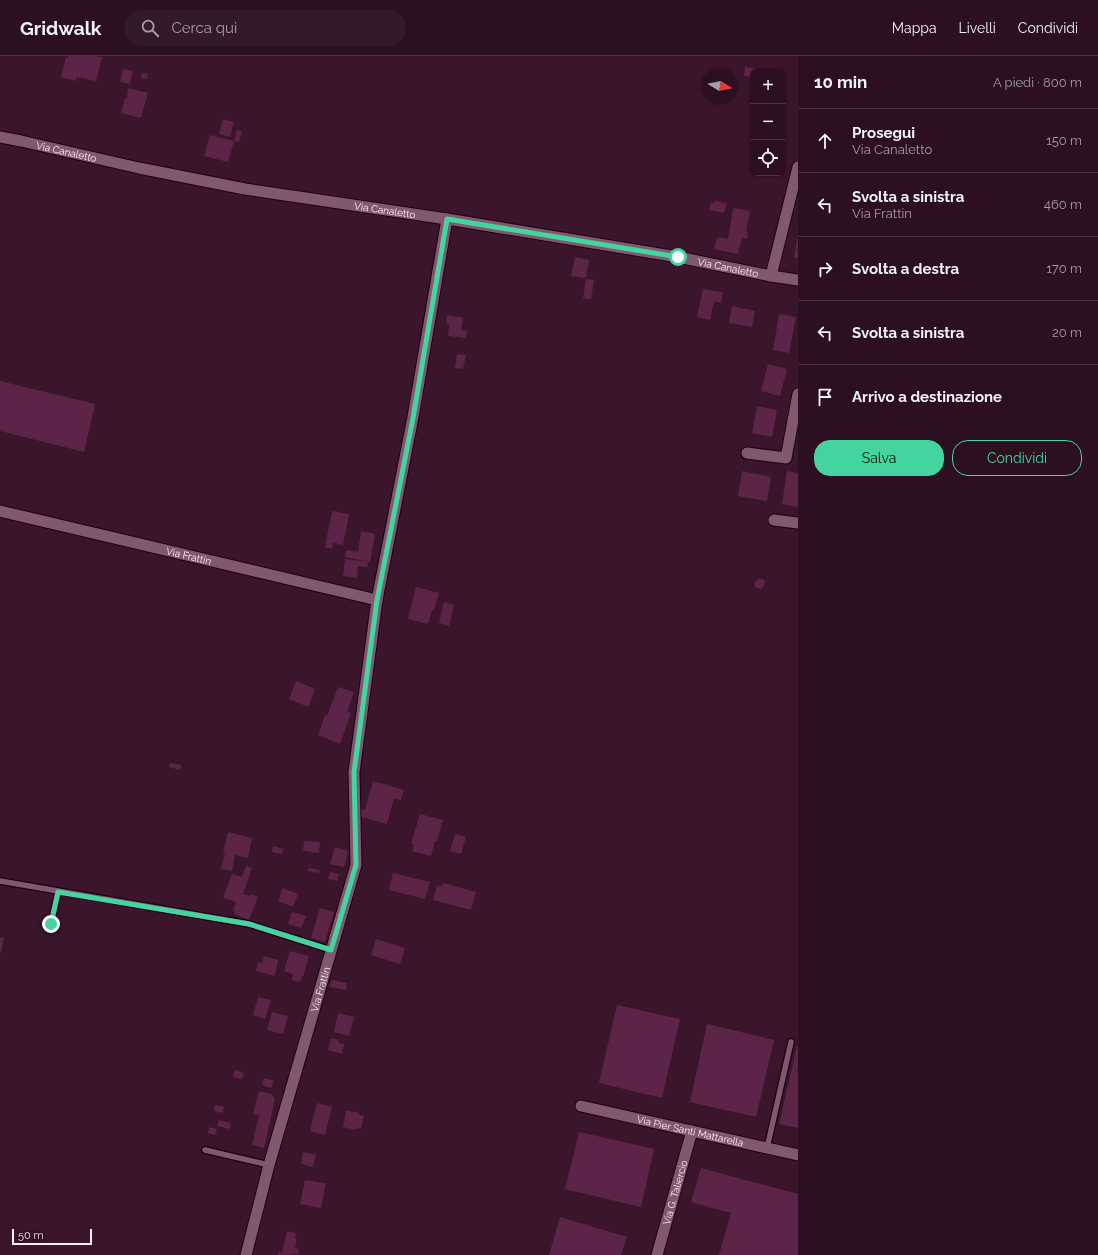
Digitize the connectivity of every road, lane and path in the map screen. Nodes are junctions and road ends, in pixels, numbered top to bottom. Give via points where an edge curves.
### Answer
1 (0, 137) edge
2 (798, 167) edge
3 (447, 219) junction
4 (771, 276) junction
5 (798, 280) edge
6 (798, 394) edge
7 (747, 453) dead end
8 (0, 511) edge
9 (774, 520) dead end
10 (798, 524) edge
11 (377, 600) junction
12 (0, 880) edge
13 (58, 892) junction
14 (51, 924) dead end
15 (331, 950) junction
16 (791, 1042) dead end
17 (582, 1106) dead end
18 (692, 1131) junction
19 (767, 1148) junction
20 (204, 1150) dead end
21 (798, 1156) edge
22 (269, 1165) junction
23 (246, 1255) edge
24 (657, 1255) edge

1 - 3 street, Via Canaletto via 245,189
2 - 4 street, Via Canaletto
3 - 4 street, Via Canaletto via 678,257
3 - 11 street, Via Frattin via 413,418
4 - 5 street, Via Canaletto
6 - 7 street via 786,458
8 - 11 street, Via Frattin
9 - 10 street
11 - 15 street, Via Frattin via 354,772 356,865
12 - 13 lane
13 - 14 lane
13 - 15 lane via 249,924
15 - 22 street, Via Frattin
16 - 19 lane
17 - 18 street, Via Pier Santi Mattarella
18 - 19 street, Via Pier Santi Mattarella
18 - 24 street, Via G. Taliercio
19 - 21 street, Via Pier Santi Mattarella
20 - 22 lane
22 - 23 street, Via Frattin

